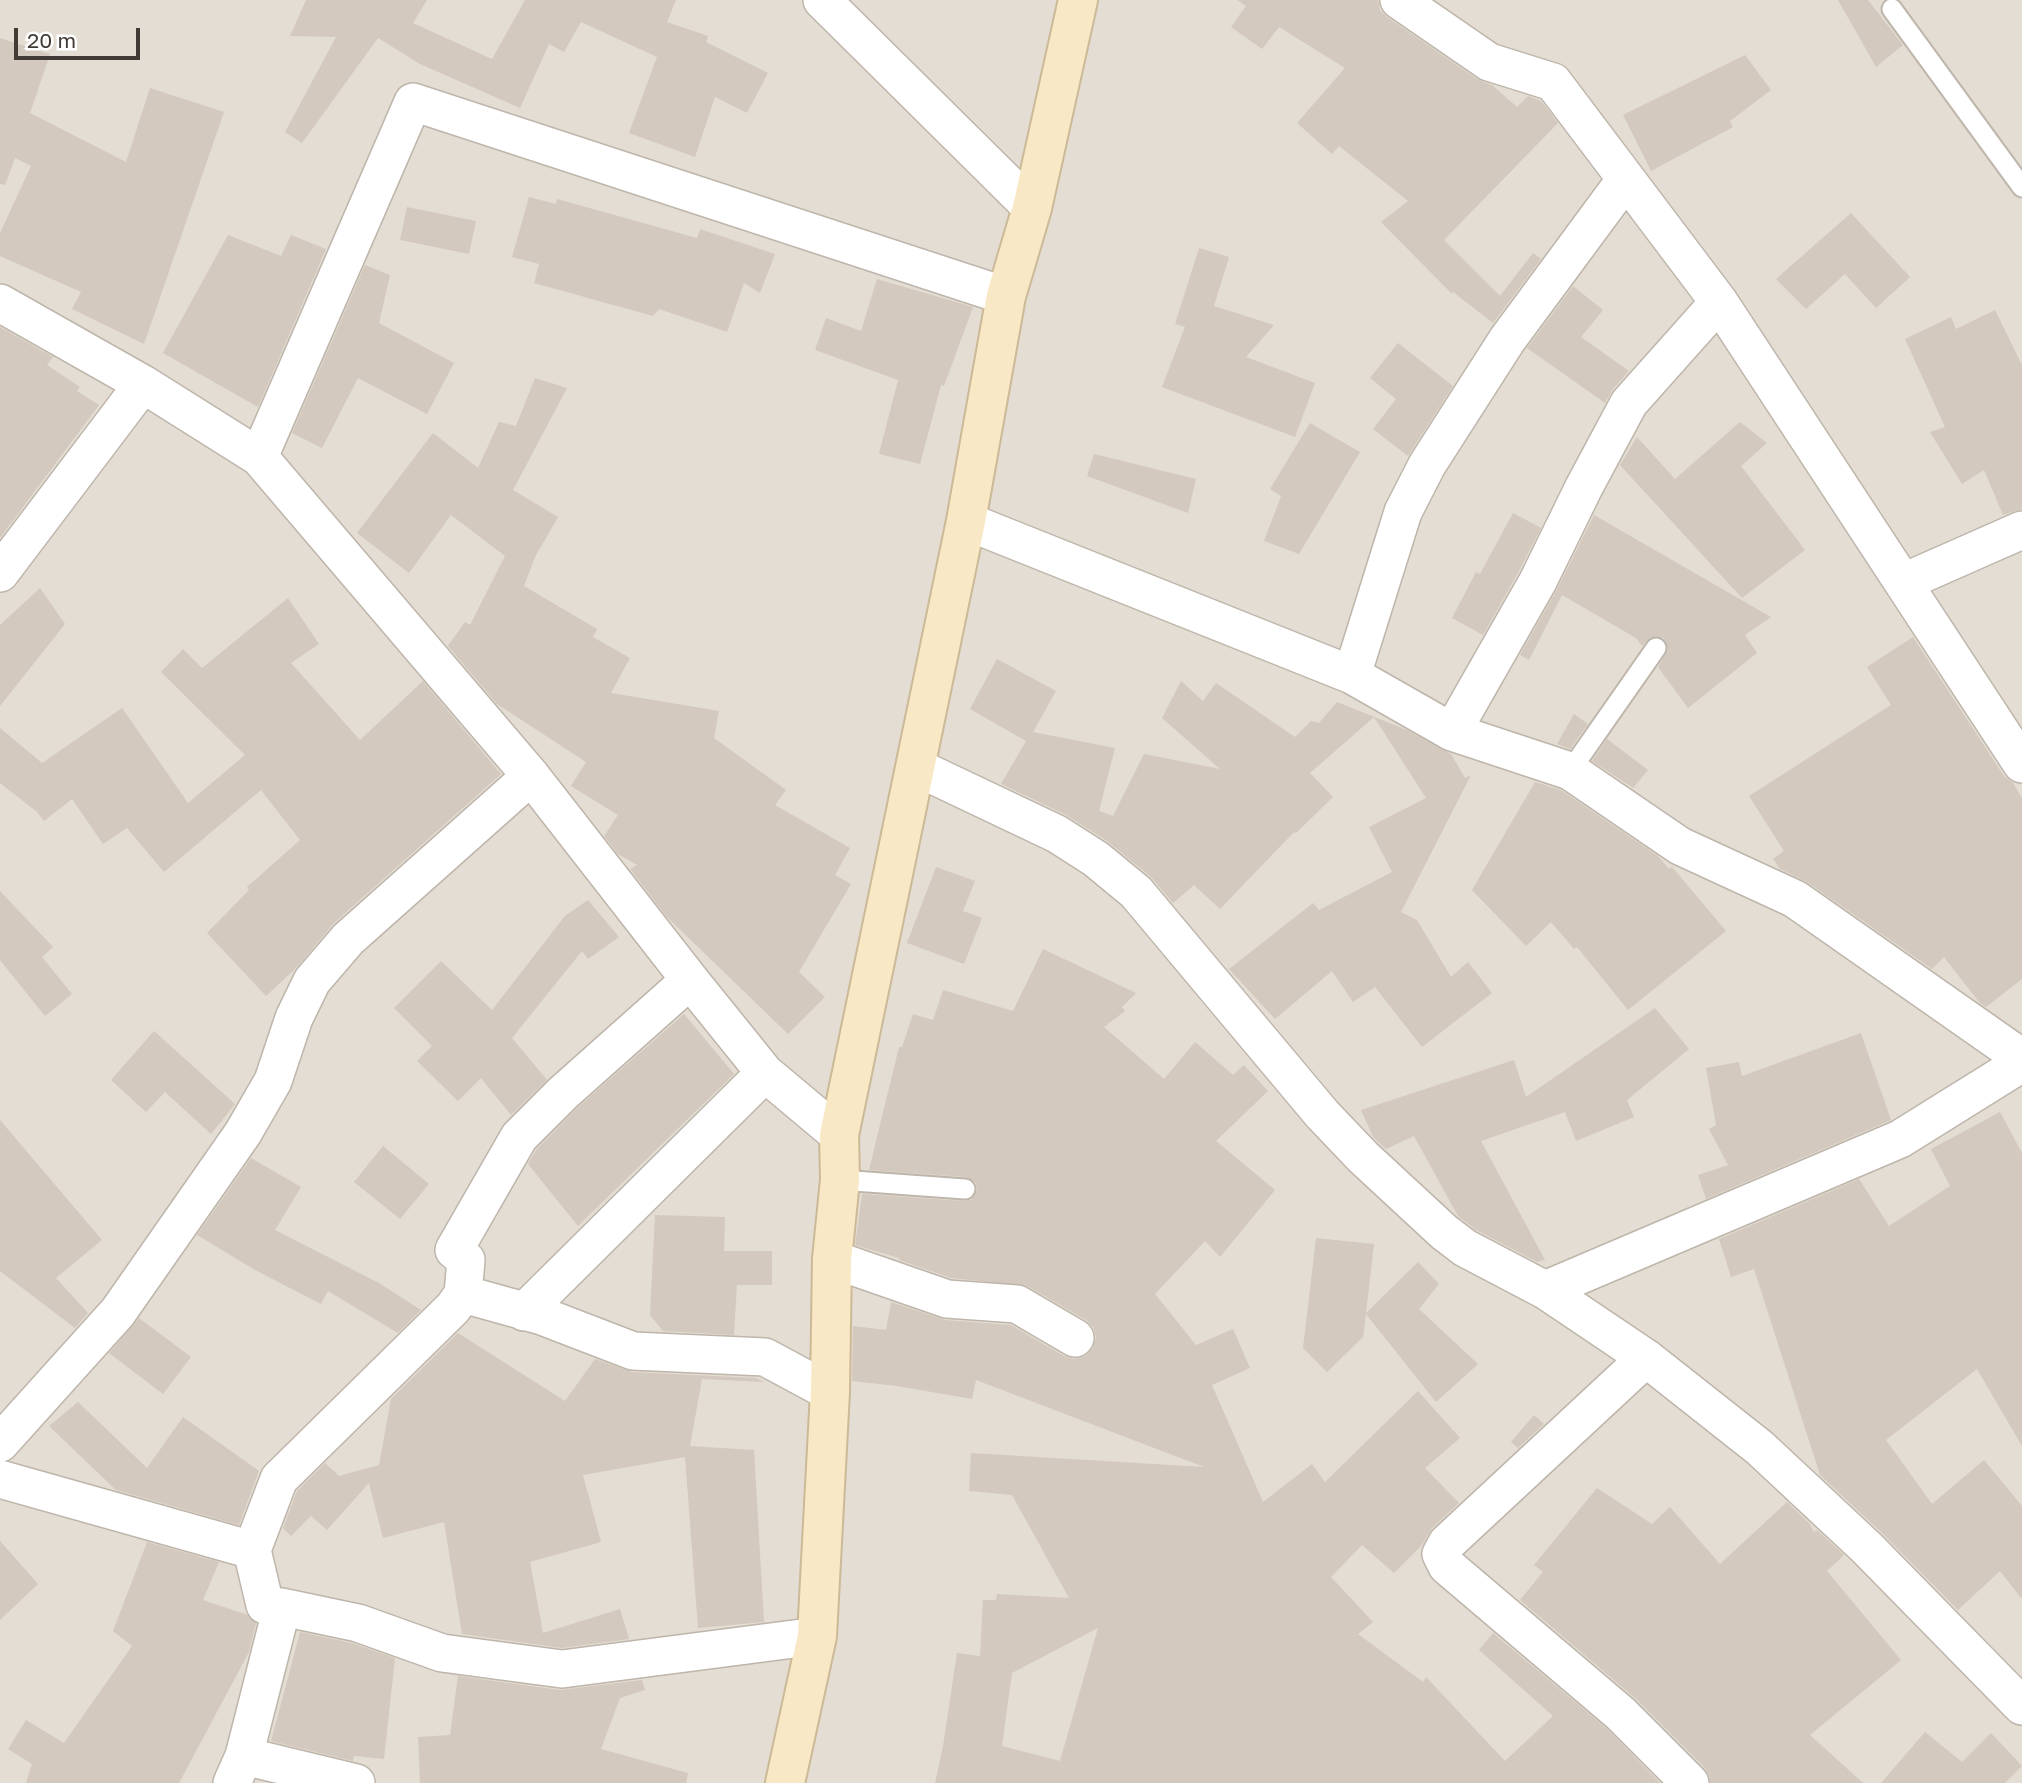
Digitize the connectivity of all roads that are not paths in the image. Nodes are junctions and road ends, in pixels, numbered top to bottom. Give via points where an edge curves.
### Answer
1 (822, 0) edge
2 (1078, 0) edge
3 (1399, 0) edge
4 (1892, 9) dead end
5 (1626, 179) junction
6 (2022, 187) edge
7 (1032, 208) junction
8 (1006, 296) junction
9 (1718, 302) junction
10 (0, 303) edge
11 (143, 384) junction
12 (259, 457) junction
13 (967, 522) junction
14 (2022, 530) edge
15 (0, 573) edge
16 (1904, 582) junction
17 (1656, 648) dead end
18 (1352, 676) junction
19 (1452, 732) junction
20 (2022, 764) edge
21 (916, 767) junction
22 (1570, 771) junction
23 (531, 776) junction
24 (690, 980) junction
25 (2022, 1061) edge
26 (765, 1073) junction
27 (839, 1135) junction
28 (840, 1180) junction
29 (964, 1189) dead end
30 (832, 1259) junction
31 (1545, 1290) junction
32 (463, 1294) junction
33 (524, 1312) junction
34 (1075, 1338) dead end
35 (1646, 1358) junction
36 (830, 1392) junction
37 (0, 1443) edge
38 (0, 1479) edge
39 (252, 1550) junction
40 (282, 1607) junction
41 (817, 1636) junction
42 (2022, 1706) edge
43 (238, 1770) edge
44 (356, 1783) edge
45 (785, 1783) edge
46 (1690, 1783) edge

1 - 7 street
2 - 7 street
3 - 5 street via 1489,62 1553,82
4 - 6 lane
5 - 9 street
5 - 18 street via 1507,340 1427,465 1403,512
7 - 8 street
8 - 12 street via 413,102
8 - 13 street
9 - 16 street
9 - 19 street via 1629,403 1538,581
10 - 11 street
11 - 12 street
11 - 15 street
12 - 23 street
13 - 18 street
13 - 21 street
14 - 16 street
16 - 20 street
17 - 22 lane
18 - 19 street
19 - 22 street
21 - 27 street
21 - 31 street via 1057,834 1136,892 1363,1157 1465,1248
22 - 25 street via 1680,846 1795,899
23 - 24 street
23 - 37 street via 348,939 312,981 273,1081 243,1133 118,1312
24 - 26 street
24 - 32 street via 519,1137 454,1250 466,1260
25 - 31 street via 1899,1139
26 - 27 street
26 - 33 street
27 - 28 street
28 - 29 lane
28 - 30 street
30 - 34 street via 947,1299 1017,1304
30 - 36 street
31 - 35 street
32 - 33 street
32 - 39 street via 279,1479
33 - 36 street via 633,1351 765,1357
35 - 42 street via 1760,1448
35 - 46 street via 1441,1553 1447,1566 1620,1713
36 - 41 street
38 - 39 street
39 - 40 street via 265,1605
40 - 41 street via 358,1623 442,1653 562,1669
40 - 43 street
41 - 45 street
43 - 44 street

